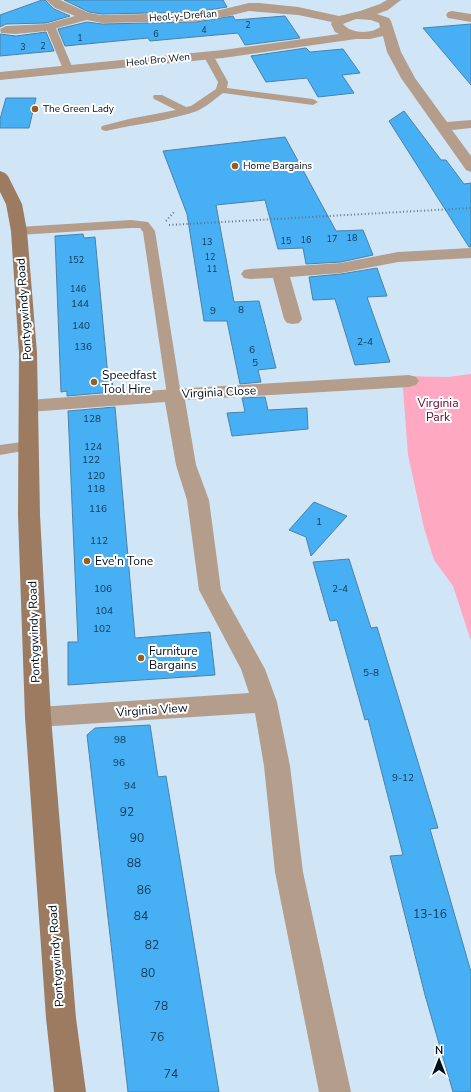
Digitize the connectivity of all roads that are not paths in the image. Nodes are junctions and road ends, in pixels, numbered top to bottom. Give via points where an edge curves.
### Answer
1 (52, 0) edge
2 (395, 0) edge
3 (246, 3) edge
4 (384, 7) junction
5 (361, 15) junction
6 (452, 15) dead end
7 (86, 16) junction
8 (471, 18) edge
9 (340, 24) junction
10 (386, 25) junction
11 (51, 28) junction
12 (6, 30) dead end
13 (356, 35) junction
14 (372, 35) junction
15 (316, 42) junction
16 (394, 52) junction
17 (208, 55) junction
18 (68, 69) junction
19 (0, 76) edge
20 (221, 90) junction
21 (158, 97) dead end
22 (313, 102) dead end
23 (185, 111) junction
24 (471, 124) edge
25 (442, 127) junction
26 (106, 128) dead end
27 (471, 167) edge
28 (0, 176) edge
29 (19, 231) junction
30 (471, 252) edge
31 (280, 272) junction
32 (250, 274) dead end
33 (294, 319) dead end
34 (409, 381) dead end
35 (174, 395) junction
36 (29, 406) junction
37 (29, 446) junction
38 (0, 450) edge
39 (266, 702) junction
40 (38, 717) junction
41 (70, 1092) edge
42 (335, 1092) edge

1 - 7 street, Heol-y-Dreflan
2 - 4 street, Heol Bro Wen
3 - 7 street, Heol-y-Dreflan via 220,14 196,17 119,19
3 - 9 street, Heol-y-Dreflan via 298,11
4 - 5 street, Heol Bro Wen
4 - 10 street
5 - 9 street, Heol Bro Wen via 349,16
5 - 10 street, Heol Bro Wen via 380,18
6 - 8 street
7 - 11 street
9 - 13 street, Heol Bro Wen
9 - 15 street, Heol Bro Wen
10 - 14 street, Heol Bro Wen via 384,31
10 - 16 street
11 - 12 street via 29,31
11 - 18 lane
13 - 14 street, Heol Bro Wen
13 - 15 street, Heol Bro Wen
14 - 16 street
15 - 17 street, Heol Bro Wen
16 - 25 street via 408,78
17 - 18 street, Heol Bro Wen
17 - 20 lane via 223,82
18 - 19 street, Heol Bro Wen
20 - 22 lane
20 - 23 lane via 195,108
21 - 23 lane
23 - 26 lane
24 - 25 street
25 - 27 street
28 - 29 main road, Pontygwindy Road via 14,204
29 - 35 lane via 144,225 149,231
29 - 36 main road, Pontygwindy Road via 28,353
30 - 31 street via 378,260 341,268
31 - 32 street
31 - 33 street
34 - 35 street, Virginia Close
35 - 36 street, Virginia Close
35 - 39 street via 186,465 198,500 210,590 253,669
36 - 37 main road, Pontygwindy Road
37 - 38 lane
37 - 40 main road, Pontygwindy Road via 29,515
39 - 40 street, Virginia View
39 - 42 street via 277,766 288,872
40 - 41 main road, Pontygwindy Road via 60,1010

